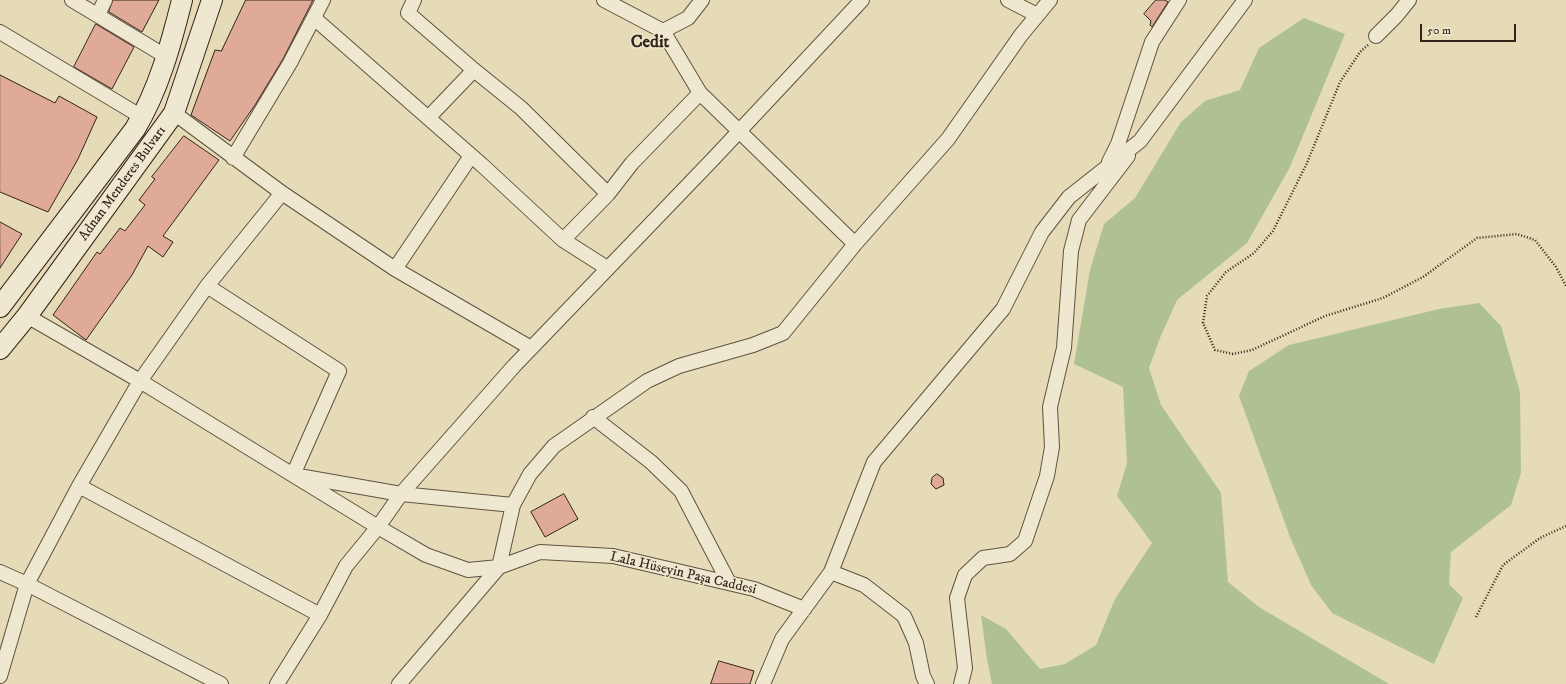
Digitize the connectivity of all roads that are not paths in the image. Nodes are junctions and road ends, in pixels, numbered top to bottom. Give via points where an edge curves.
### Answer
1 (72, 0) edge
2 (105, 0) edge
3 (182, 0) edge
4 (212, 0) edge
5 (323, 0) edge
6 (414, 0) edge
7 (604, 0) edge
8 (702, 0) edge
9 (1008, 0) edge
10 (1050, 0) edge
11 (1179, 0) edge
12 (1245, 0) edge
13 (1409, 0) edge
14 (855, 2) edge
15 (98, 15) junction
16 (1037, 15) junction
17 (314, 18) junction
18 (664, 31) junction
19 (0, 32) edge
20 (1376, 36) road end
21 (167, 57) junction
22 (474, 70) junction
23 (700, 93) junction
24 (174, 113) junction
25 (142, 117) junction
26 (428, 118) junction
27 (740, 131) junction
28 (1140, 141) junction
29 (471, 156) junction
30 (233, 158) junction
31 (1108, 166) junction
32 (282, 193) junction
33 (608, 194) junction
34 (563, 240) junction
35 (855, 244) junction
36 (607, 268) junction
37 (395, 269) junction
38 (207, 286) junction
39 (0, 307) edge
40 (27, 316) junction
41 (531, 348) junction
42 (0, 349) edge
43 (140, 380) junction
44 (593, 417) junction
45 (293, 475) junction
46 (79, 486) junction
47 (401, 494) junction
48 (512, 505) junction
49 (378, 527) junction
50 (499, 567) junction
51 (0, 572) edge
52 (831, 572) junction
53 (729, 583) junction
54 (27, 584) junction
55 (804, 610) junction
56 (320, 615) junction
57 (0, 676) edge
58 (221, 684) edge
59 (277, 684) edge
60 (399, 684) edge
61 (763, 684) edge
62 (927, 684) edge
63 (961, 684) edge

1 - 15 street
2 - 15 street
3 - 21 main road, Adnan Menderes Bulvarı
4 - 24 main road, Adnan Menderes Bulvarı
5 - 17 street
6 - 22 street via 408,13
7 - 18 street
8 - 18 street via 688,18
9 - 16 street
10 - 16 street
11 - 31 street via 1152,42 1118,144
12 - 28 street
13 - 20 street
14 - 27 street
15 - 21 street
16 - 35 street via 948,139
17 - 26 street
17 - 30 street via 290,64
18 - 23 street
19 - 25 street
21 - 25 main road, Adnan Menderes Bulvarı
22 - 26 street
22 - 33 street via 521,108
23 - 27 street
23 - 33 street via 632,163
24 - 30 street
24 - 40 main road, Adnan Menderes Bulvarı
25 - 39 main road, Adnan Menderes Bulvarı
26 - 29 street
27 - 35 street
27 - 36 street
28 - 31 street
28 - 63 street via 1079,220 1071,251 1064,348 1050,407 1052,447 1047,476 1025,541 1010,554 983,558 965,575 957,598 965,668
29 - 34 street
29 - 37 street
30 - 32 street
31 - 52 street via 1069,196 1042,232 1003,309 874,462
32 - 37 street
32 - 38 street
33 - 34 street
34 - 36 street
35 - 44 street via 783,333 753,345 679,366 646,381
36 - 41 street
37 - 41 street
38 - 43 street
38 - 45 street via 339,371
40 - 42 main road, Adnan Menderes Bulvarı
40 - 43 street
41 - 47 street
43 - 45 street
43 - 46 street
44 - 48 street via 554,446 530,474
44 - 53 street via 651,462 681,491
45 - 47 street
45 - 49 street
46 - 54 street
46 - 56 street
47 - 48 street
47 - 49 street
48 - 50 street
49 - 50 street via 426,555 468,570
49 - 56 street via 346,566
50 - 53 street, Lala Hüseyin Paşa Caddesi via 540,552 613,556
50 - 60 street, Lala Hüseyin Paşa Caddesi
51 - 54 street
52 - 55 street
52 - 62 street via 864,585 904,616 916,643
53 - 55 street, Lala Hüseyin Paşa Caddesi via 754,589
54 - 57 street
54 - 58 street
55 - 61 street via 782,639
56 - 59 street

